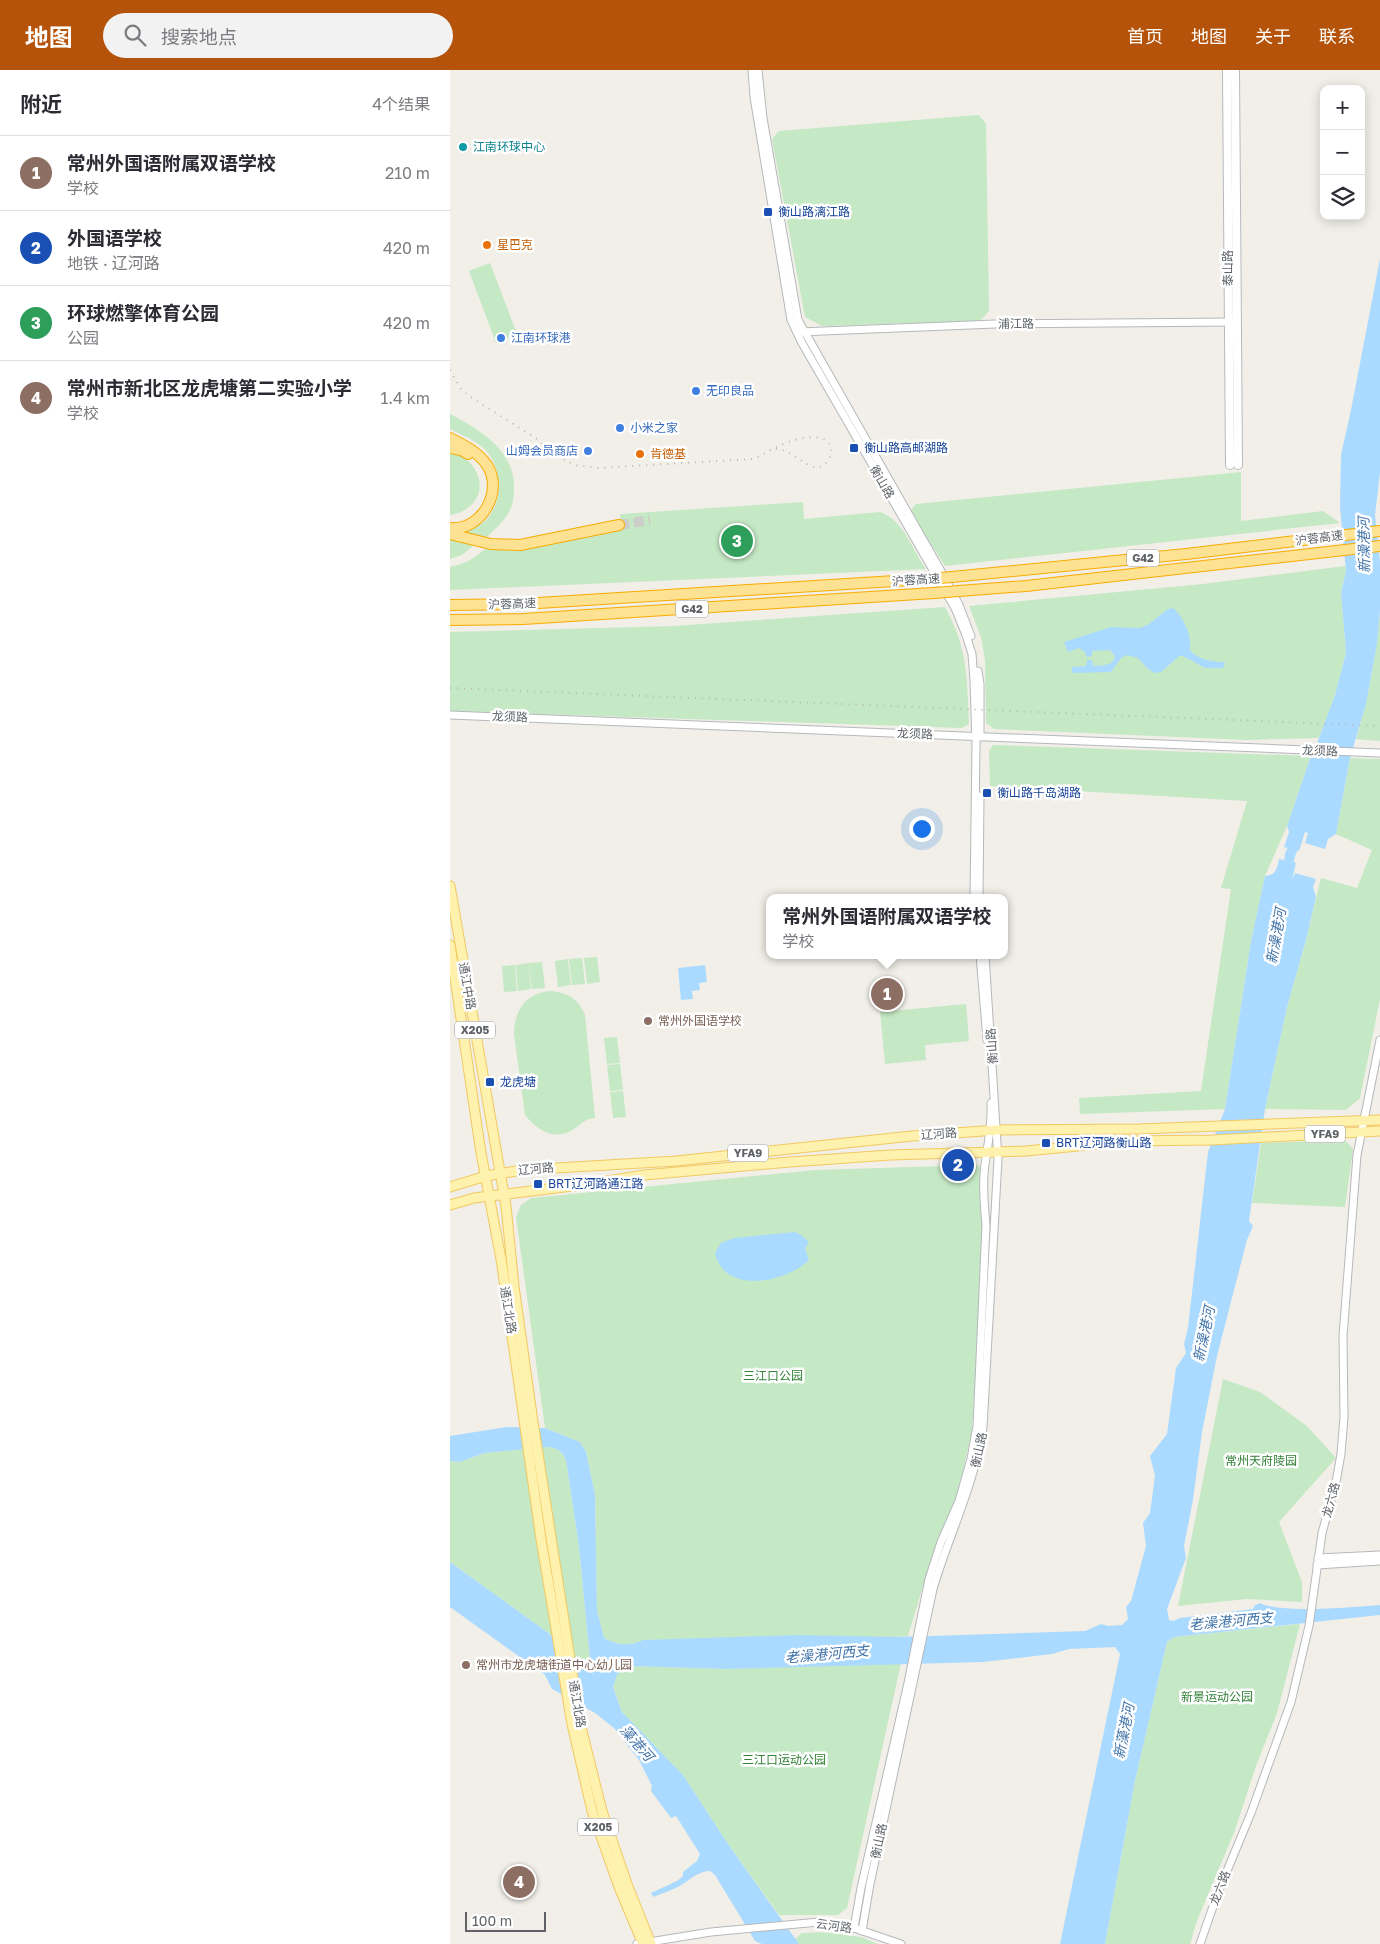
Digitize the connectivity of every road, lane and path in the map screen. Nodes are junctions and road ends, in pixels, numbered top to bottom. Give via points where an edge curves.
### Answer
1 (752, 70) edge
2 (758, 70) edge
3 (1227, 70) edge
4 (1235, 70) edge
5 (1233, 322) junction
6 (800, 332) junction
7 (450, 438) edge
8 (450, 448) edge
9 (1234, 465) dead end
10 (450, 522) edge
11 (619, 525) tunnel mouth
12 (450, 528) edge
13 (1380, 531) edge
14 (450, 534) edge
15 (1380, 546) edge
16 (450, 606) edge
17 (450, 620) edge
18 (450, 715) edge
19 (978, 737) junction
20 (1378, 753) edge
21 (450, 886) edge
22 (974, 894) edge
23 (980, 894) edge
24 (450, 946) edge
25 (980, 959) edge
26 (986, 959) edge
27 (1380, 1040) edge
28 (1364, 1120) junction
29 (1380, 1120) edge
30 (994, 1130) junction
31 (1380, 1131) edge
32 (1361, 1132) junction
33 (993, 1151) junction
34 (500, 1173) junction
35 (486, 1176) junction
36 (450, 1187) edge
37 (504, 1194) junction
38 (490, 1196) junction
39 (450, 1205) edge
40 (529, 1423) junction
41 (535, 1457) junction
42 (1380, 1555) edge
43 (1318, 1561) junction
44 (1380, 1562) edge
45 (921, 1634) junction
46 (914, 1664) junction
47 (854, 1928) junction
48 (862, 1931) junction
49 (644, 1943) edge
50 (901, 1944) edge
51 (1200, 1944) edge

1 - 6 street, 衡山路 via 791,320
2 - 6 street, 衡山路 via 760,101
3 - 5 main road, 泰山路
4 - 5 main road, 泰山路
5 - 6 street, 浦江路 via 995,324
5 - 9 main road, 泰山路
6 - 19 street, 衡山路 via 955,608 972,654
7 - 12 highway via 482,460 492,475 493,493 487,508 477,519 466,526
8 - 10 highway via 461,450 480,465 486,474 487,488 485,499 473,515
11 - 14 highway via 529,544 474,541
13 - 16 highway, 沪蓉高速 / G42, bridge via 952,577 532,604
15 - 17 highway, 沪蓉高速 / G42, bridge via 1026,586 541,618
18 - 19 street, 龙须路
19 - 20 street, 龙须路
19 - 22 street, 衡山路
19 - 23 street, 衡山路
21 - 34 main road, 通江中路 / X205
24 - 35 main road, 通江中路 / X205
25 - 30 street, 衡山路
26 - 30 street, 衡山路
27 - 28 street, 龙六路
28 - 29 main road, 辽河路 / YFA9
28 - 30 main road, 辽河路 / YFA9
28 - 32 street, 龙六路
30 - 33 street, 衡山路
30 - 34 main road, 辽河路 / YFA9 via 676,1161
31 - 32 main road, 辽河路 / YFA9
32 - 33 main road, 辽河路 / YFA9 via 1129,1141
32 - 43 street, 龙六路 via 1343,1334 1344,1417 1336,1482
33 - 37 main road, 辽河路 / YFA9 via 890,1155 644,1175
33 - 45 street, 衡山路 via 988,1362 980,1453 944,1550
33 - 45 street, 衡山路 via 986,1158 977,1426 958,1501 929,1579
34 - 35 main road, YFA9
34 - 37 main road, 通江中路
35 - 36 main road, YFA9
35 - 38 main road, 通江中路
37 - 38 main road, YFA9
37 - 40 main road, 通江北路
38 - 39 main road, YFA9
38 - 40 main road, 通江北路
40 - 41 main road
41 - 49 main road, 通江北路 / X205 via 590,1767
41 - 49 main road, 通江北路 / X205 via 542,1538 558,1640 592,1811 619,1887
42 - 43 street
43 - 44 street
43 - 51 street, 龙六路 via 1310,1626 1291,1702
45 - 46 street, 衡山路
46 - 47 street, 衡山路
46 - 48 street, 衡山路
47 - 48 street, 云河路
47 - 49 street, 云河路 via 819,1922 710,1932
48 - 50 street, 云河路

